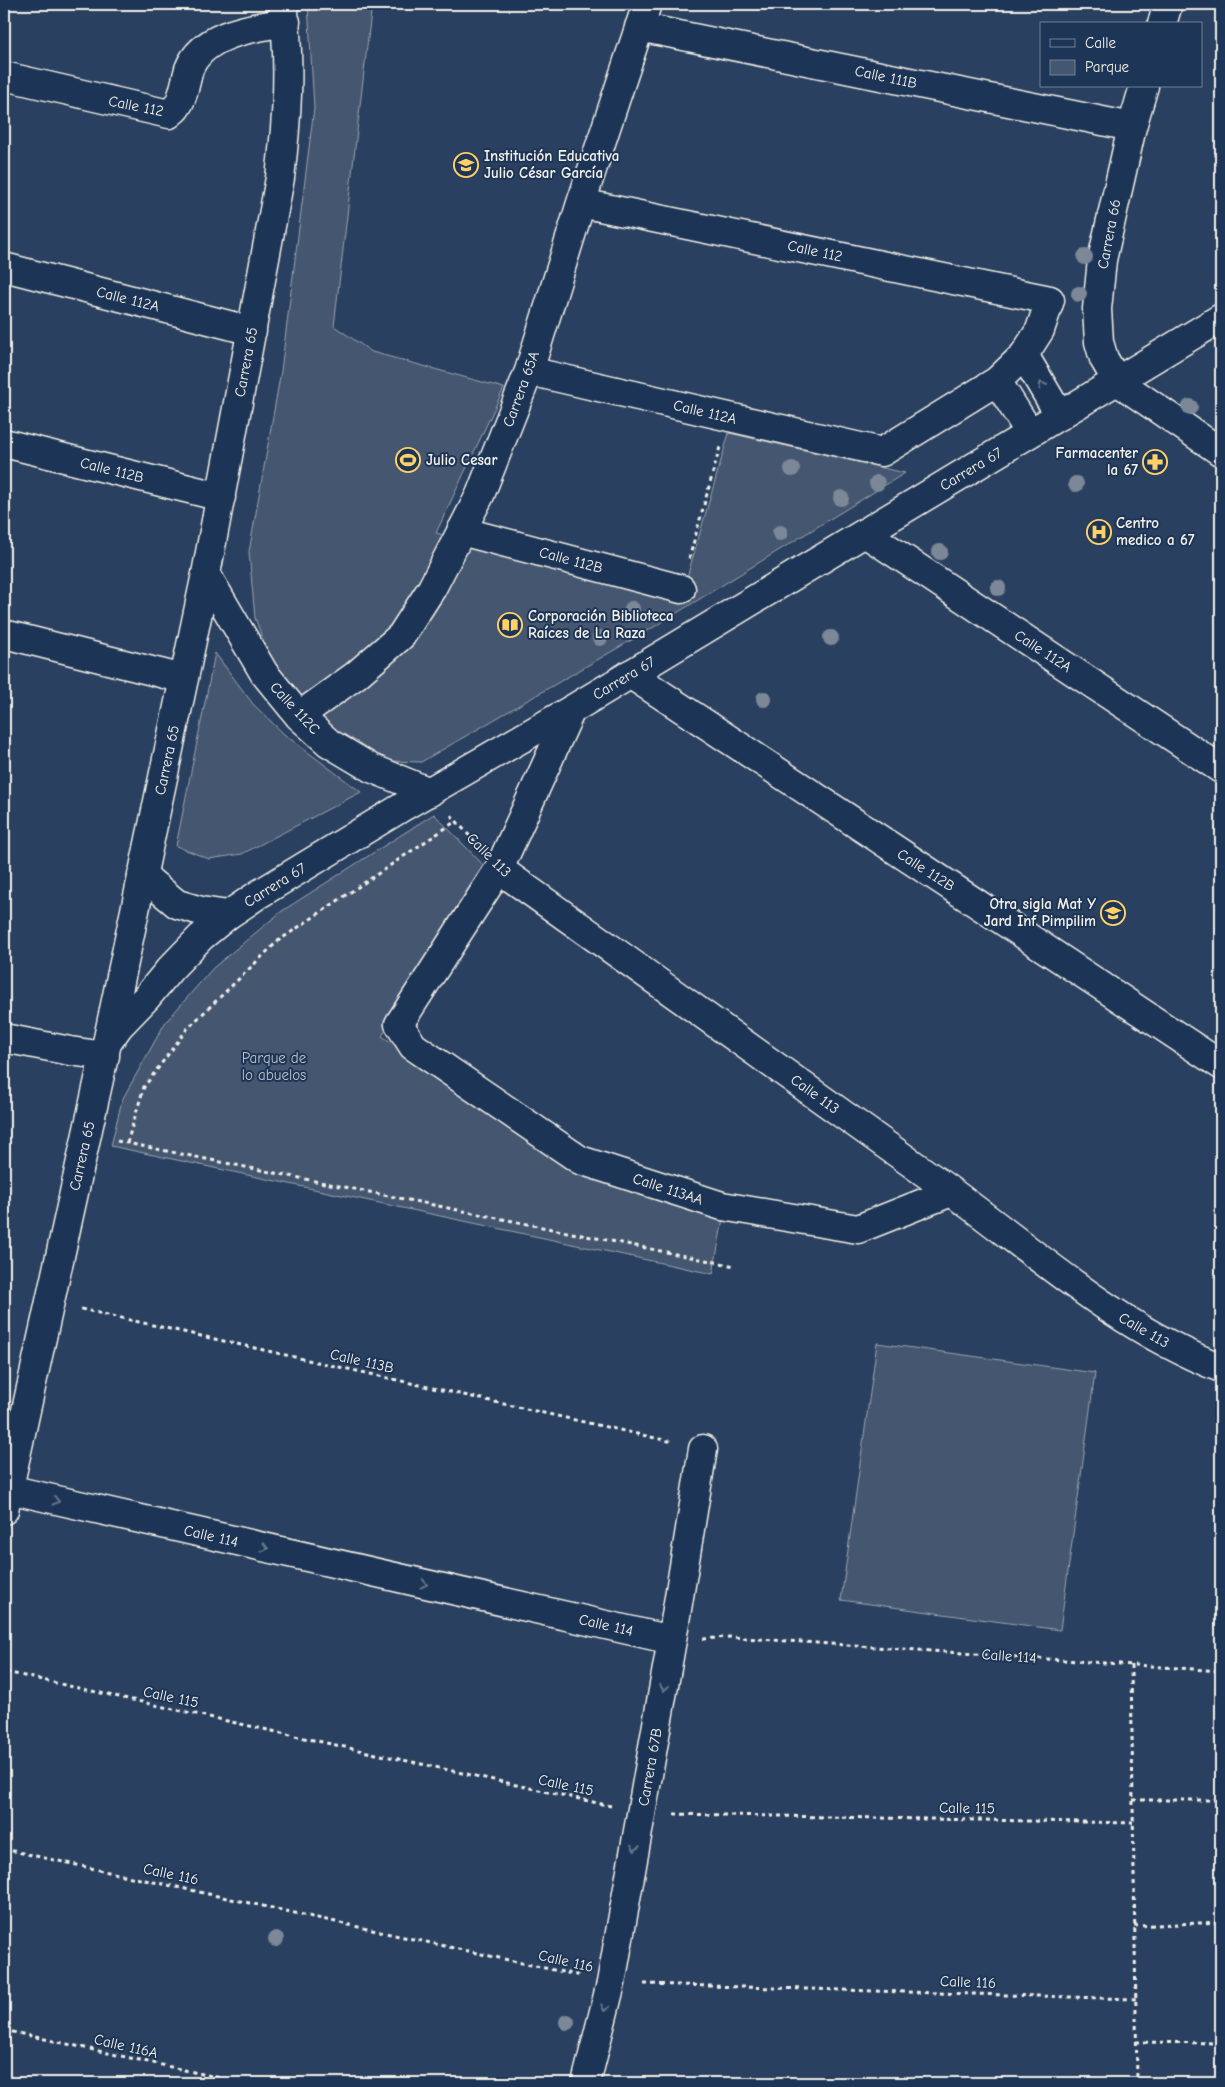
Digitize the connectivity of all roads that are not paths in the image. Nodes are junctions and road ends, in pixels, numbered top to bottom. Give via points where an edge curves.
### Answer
1 (1168, 4) edge
2 (284, 13) edge
3 (643, 15) edge
4 (1163, 22) edge
5 (4, 76) edge
6 (1143, 88) edge
7 (1132, 127) junction
8 (581, 203) junction
9 (4, 267) edge
10 (1221, 318) edge
11 (252, 330) junction
12 (1024, 355) junction
13 (529, 371) junction
14 (997, 381) junction
15 (1117, 381) junction
16 (1060, 416) junction
17 (1030, 433) junction
18 (4, 443) edge
19 (1221, 452) edge
20 (220, 497) junction
21 (461, 531) junction
22 (865, 533) junction
23 (206, 574) junction
24 (681, 589) road end
25 (4, 634) edge
26 (630, 674) junction
27 (184, 679) junction
28 (571, 710) junction
29 (299, 716) junction
30 (1221, 769) edge
31 (430, 792) junction
32 (499, 869) junction
33 (142, 875) junction
34 (228, 915) junction
35 (4, 1038) edge
36 (106, 1050) junction
37 (1221, 1065) edge
38 (951, 1192) junction
39 (1221, 1368) edge
40 (703, 1449) road end
41 (5, 1496) edge
42 (672, 1640) junction
43 (586, 2083) edge

1 - 4 street
2 - 5 street, Calle 112 via 222,38 206,48 191,65 178,106 169,114
2 - 11 street, Carrera 65 via 288,117
3 - 7 street, Calle 111B
3 - 8 street, Carrera 65A
6 - 7 street, Carrera 66
7 - 15 street, Carrera 66 via 1102,260 1097,309 1099,342 1104,359
8 - 12 street, Calle 112 via 1050,300 1040,330
8 - 13 street, Carrera 65A
9 - 11 street, Calle 112A
10 - 15 street, Carrera 67
11 - 20 street, Carrera 65
12 - 14 street
16 -> 12 street
13 - 14 street, Calle 112A via 882,452
13 - 21 street, Carrera 65A via 480,495
14 - 17 street
15 - 16 street, Carrera 67
15 - 19 street
16 - 17 street, Carrera 67
17 - 22 street, Carrera 67
18 - 20 street, Calle 112B
20 - 23 street, Carrera 65
21 - 24 street, Calle 112B
21 - 29 street, Carrera 65A via 432,588 401,636 356,675
22 - 26 street, Carrera 67
22 - 30 street, Calle 112A
23 - 27 street, Carrera 65
23 - 29 street, Calle 112C via 264,673
25 - 27 street
26 - 28 street, Carrera 67
26 - 37 street, Calle 112B
27 - 33 street, Carrera 65
28 - 31 street, Carrera 67
28 - 32 street
29 - 31 street, Calle 112C via 329,743 371,768
31 - 34 street, Carrera 67
32 - 38 street, Calle 113
32 - 38 street, Calle 113AA via 399,1024 413,1046 580,1160 722,1206 858,1229
33 - 34 street via 177,904
33 - 36 street, Carrera 65
34 - 36 street, Carrera 67 via 170,969 119,1026
35 - 36 street via 70,1051
36 - 41 street, Carrera 65
38 - 39 street, Calle 113 via 1123,1319 1194,1358
40 - 42 street, Carrera 67B
41 -> 42 street, Calle 114
42 -> 43 street, Carrera 67B via 611,1983

